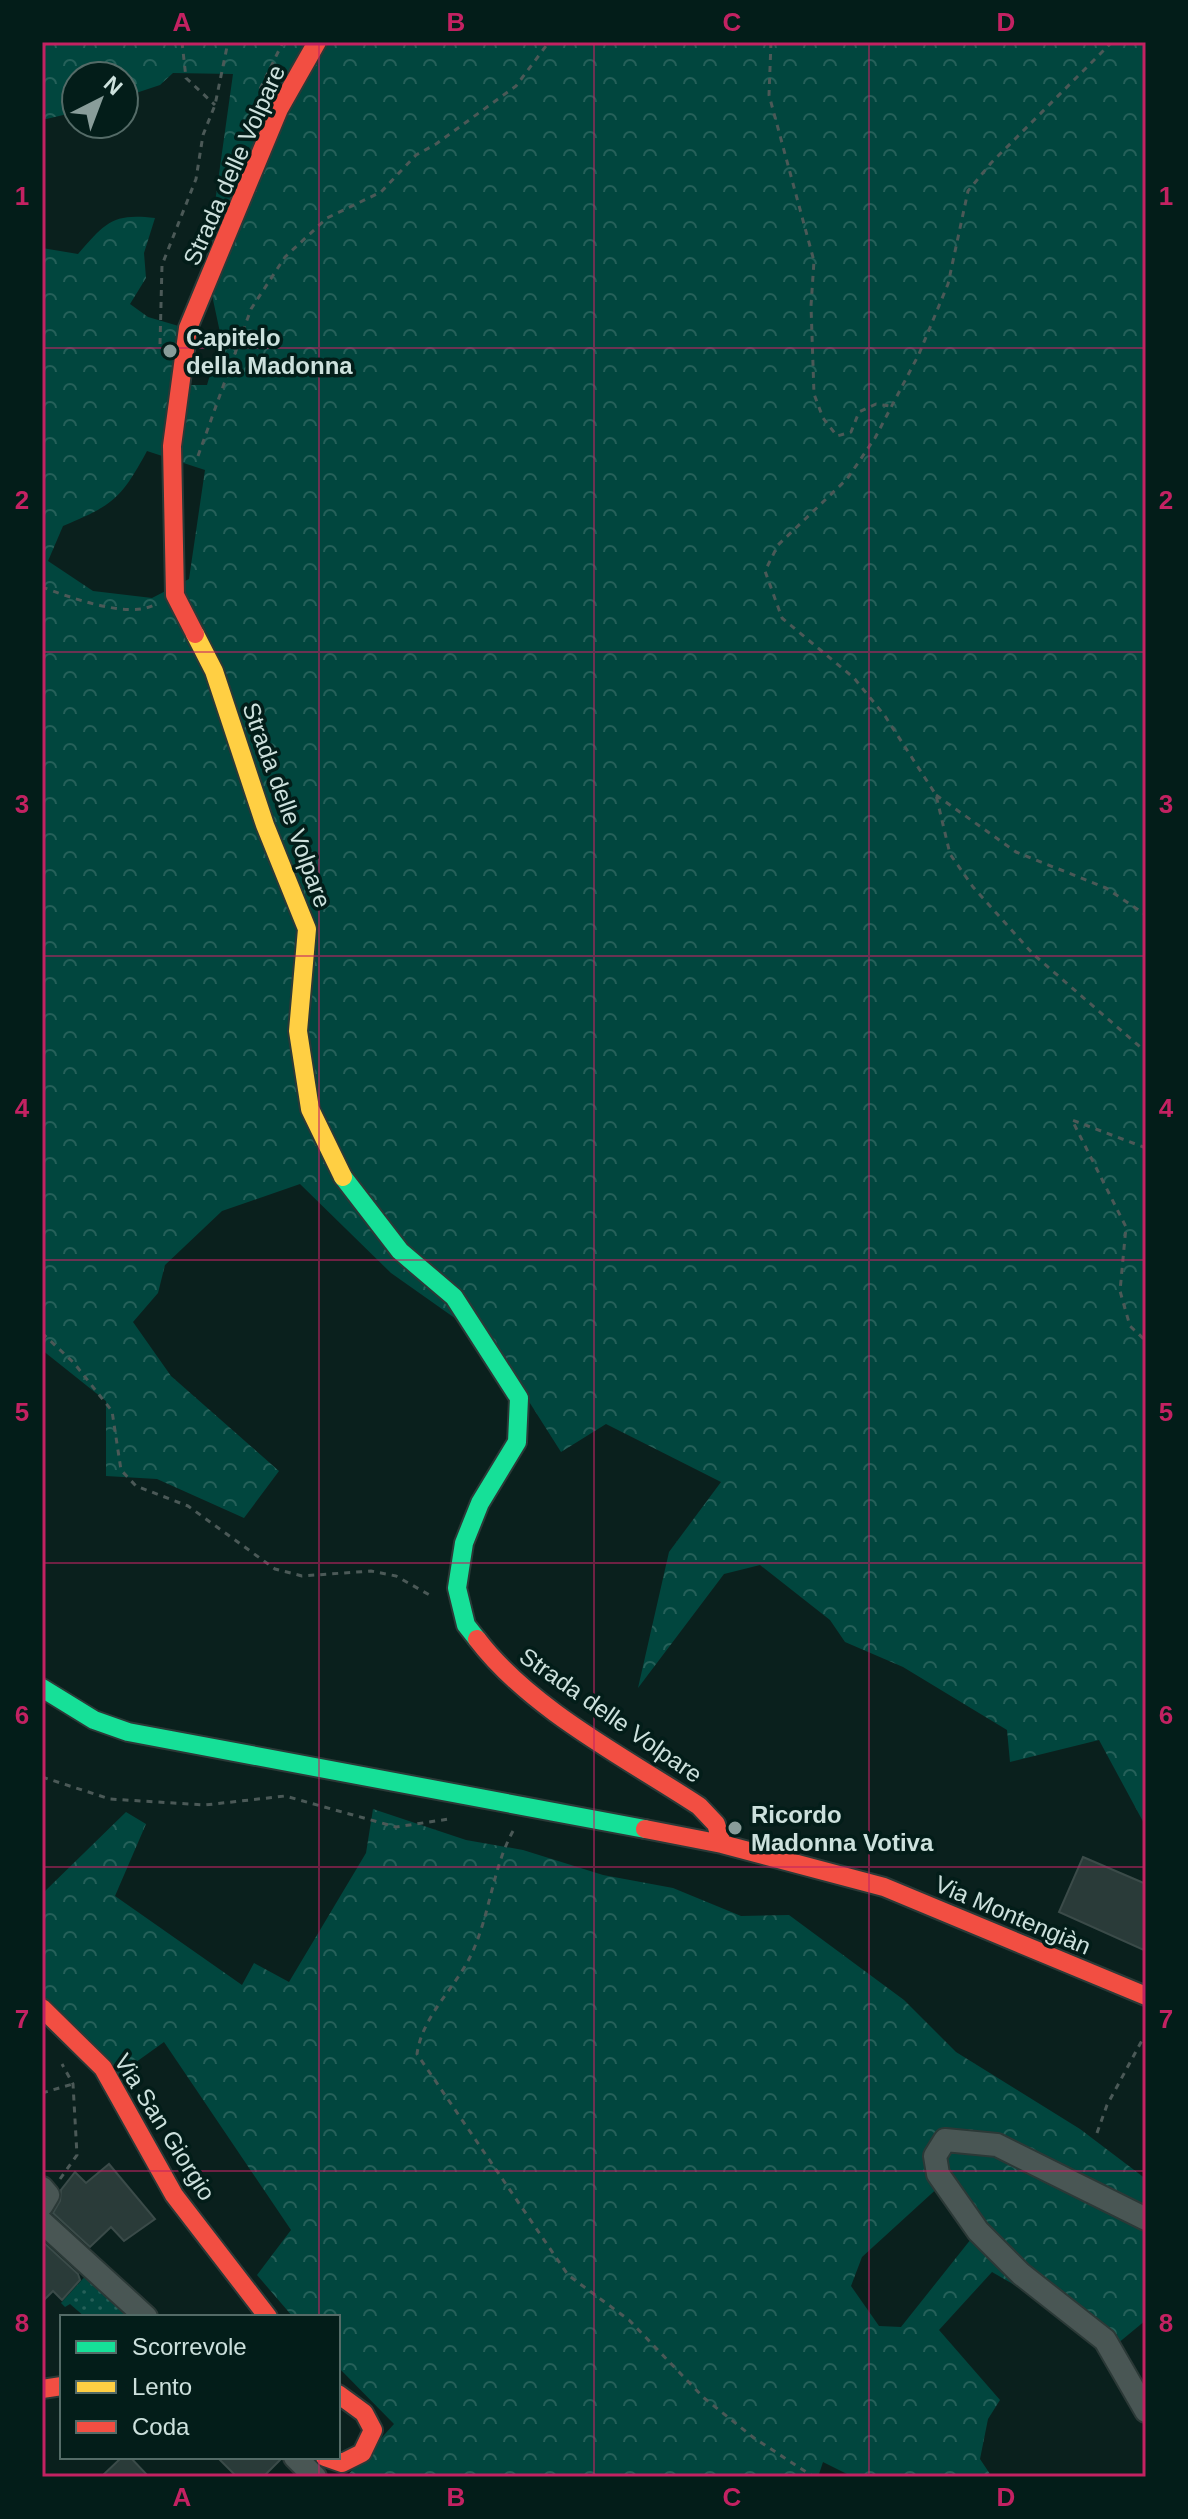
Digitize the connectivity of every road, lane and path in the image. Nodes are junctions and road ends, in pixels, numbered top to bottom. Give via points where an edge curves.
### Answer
1 (182, 42) edge
2 (228, 42) edge
3 (317, 42) edge
4 (549, 42) edge
5 (771, 42) edge
6 (1112, 42) edge
7 (215, 105) junction
8 (160, 345) dead end
9 (892, 406) junction
10 (198, 456) dead end
11 (42, 587) edge
12 (175, 595) junction
13 (936, 795) junction
14 (1146, 915) edge
15 (1146, 1052) edge
16 (1146, 1148) edge
17 (42, 1333) edge
18 (1146, 1341) edge
19 (435, 1598) dead end
20 (42, 1688) edge
21 (42, 1777) edge
22 (526, 1806) junction
23 (454, 1818) dead end
24 (722, 1844) junction
25 (1146, 1996) edge
26 (42, 2008) edge
27 (1146, 2033) edge
28 (42, 2093) edge
29 (1097, 2133) dead end
30 (44, 2196) edge
31 (1146, 2219) edge
32 (42, 2222) edge
33 (144, 2315) edge
34 (266, 2315) edge
35 (340, 2395) edge
36 (1146, 2411) edge
37 (297, 2459) edge
38 (327, 2459) edge
39 (315, 2477) edge
40 (814, 2477) edge

1 - 7 path via 186,78
2 - 7 path
3 - 12 street, Strada delle Volpare via 279,109 188,328 172,446
4 - 10 path via 516,86 416,155 381,192 327,218 285,257 251,309
5 - 9 path via 769,95 814,261 814,394 837,436 851,432 859,412 876,404
6 - 9 path via 968,191 948,284
7 - 8 path via 203,135 196,179 162,265
9 - 13 path via 847,479 778,545 765,571 782,618 854,678
11 - 12 path via 127,608 146,609
12 - 24 street, Strada delle Volpare via 214,671 265,825 307,929 298,1031 310,1109 339,1172 400,1251 454,1297 519,1398 517,1442 480,1503 464,1543 457,1588 466,1625 495,1663 545,1704 699,1806 716,1824
13 - 14 path via 1016,852 1106,888
13 - 15 path via 950,854 973,887 1033,954
16 - 18 path via 1072,1120 1126,1227 1120,1291 1130,1326
17 - 19 path via 112,1411 121,1470 136,1486 188,1506 275,1569 302,1576 371,1571 396,1576
20 - 22 street, Via Montengiàn via 94,1720 128,1732
21 - 23 path via 110,1799 205,1805 285,1796 396,1827
22 - 24 street, Via Montengiàn
22 - 40 path via 504,1847 485,1921 468,1960 424,2026 417,2054 568,2275 654,2344 704,2398
24 - 25 street, Via Montengiàn via 884,1887
26 - 34 street, Via San Giorgio via 103,2068 174,2195
27 - 29 path
28 - 30 path via 73,2084 77,2155
31 - 36 street via 997,2145 945,2140 935,2156 938,2174 978,2231 1021,2274 1105,2340
32 - 33 street
35 - 38 street via 364,2413 373,2430 367,2450 351,2462
37 - 39 street

